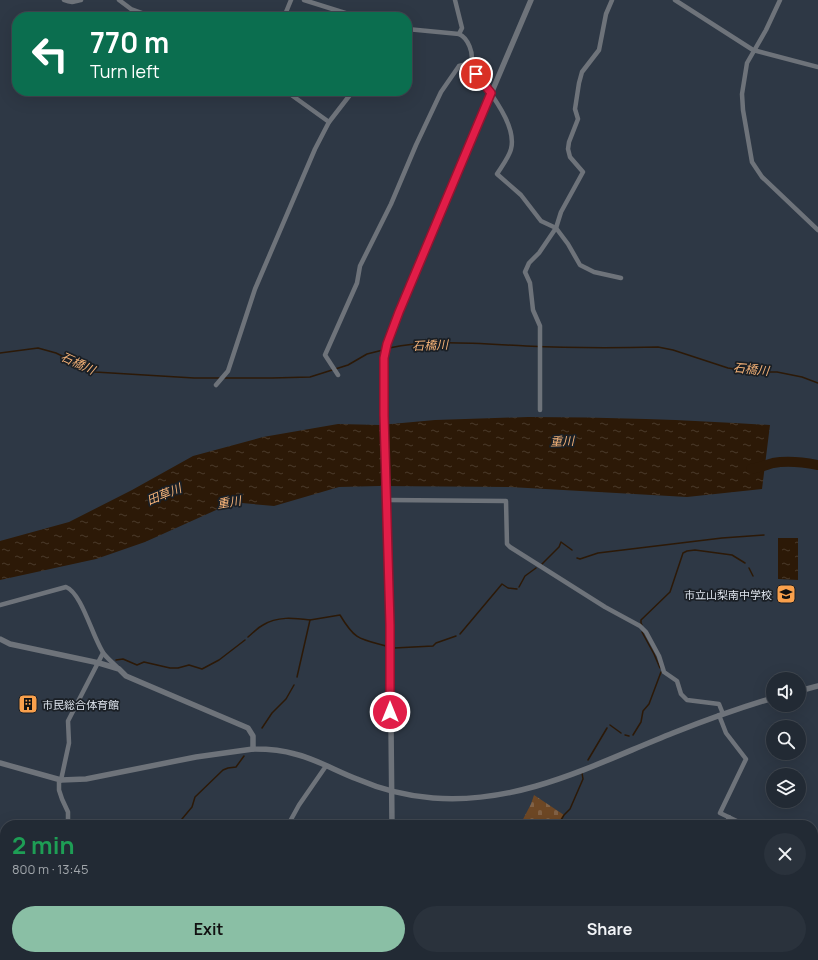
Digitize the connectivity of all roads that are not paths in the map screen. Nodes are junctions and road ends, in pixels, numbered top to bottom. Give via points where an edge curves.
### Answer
1 (64, 0) edge
2 (81, 0) edge
3 (120, 0) edge
4 (291, 0) edge
5 (304, 0) edge
6 (455, 0) edge
7 (531, 0) edge
8 (612, 0) edge
9 (676, 0) edge
10 (780, 0) edge
11 (139, 12) edge
12 (286, 12) edge
13 (342, 12) edge
14 (412, 29) edge
15 (459, 34) junction
16 (754, 50) junction
17 (471, 63) junction
18 (818, 67) edge
19 (491, 93) junction
20 (293, 96) edge
21 (349, 96) edge
22 (329, 122) junction
23 (556, 228) junction
24 (818, 230) edge
25 (621, 278) dead end
26 (337, 375) dead end
27 (216, 385) dead end
28 (540, 410) dead end
29 (387, 500) junction
30 (0, 605) edge
31 (0, 639) edge
32 (103, 653) junction
33 (99, 663) junction
34 (119, 669) junction
35 (818, 686) edge
36 (806, 689) edge
37 (766, 700) edge
38 (721, 715) junction
39 (253, 749) junction
40 (0, 763) edge
41 (326, 766) junction
42 (61, 780) junction
43 (392, 790) junction
44 (729, 817) junction
45 (68, 820) edge
46 (290, 820) edge
47 (392, 820) edge
48 (728, 820) edge
49 (735, 820) edge

1 - 2 street via 70,3
3 - 11 street
4 - 12 street
5 - 13 street
6 - 15 street via 462,28
7 - 19 street
8 - 23 street via 606,14 599,50 582,72 575,109 578,119 569,142 570,157 583,172 561,212
9 - 16 street
10 - 16 street
14 - 15 street
15 - 17 street via 472,51
16 - 18 street
16 - 24 street via 746,63 742,94 752,162 762,177
17 - 19 street
17 - 26 street via 459,66 441,92 360,266 357,283 325,354
19 - 23 street via 507,120 512,136 511,150 497,174 521,195 541,220
19 - 29 street via 387,344 384,358
20 - 22 street
21 - 22 street
22 - 27 street via 255,289 228,371
23 - 25 street via 580,264 594,272
23 - 28 street via 525,272 530,283 533,310 540,326
29 - 38 street via 506,501 507,544 510,548 640,626 659,656 664,672 677,681 681,694 687,700 719,704
29 - 43 street
30 - 32 street via 66,586 71,589 86,616
31 - 33 street via 10,644
32 - 33 street
32 - 34 street
33 - 34 street
33 - 42 street via 68,720 69,743
34 - 39 street via 126,676 248,728 253,736
35 - 36 street
37 - 38 street
38 - 43 street via 513,793 484,798 452,799 431,798
38 - 44 street via 726,733 746,759 720,813
39 - 41 street via 296,754
39 - 42 street via 196,757 86,779
40 - 42 street
41 - 43 street via 375,786
41 - 46 street
42 - 45 street via 59,790 68,812
43 - 47 street
44 - 48 street
44 - 49 street

